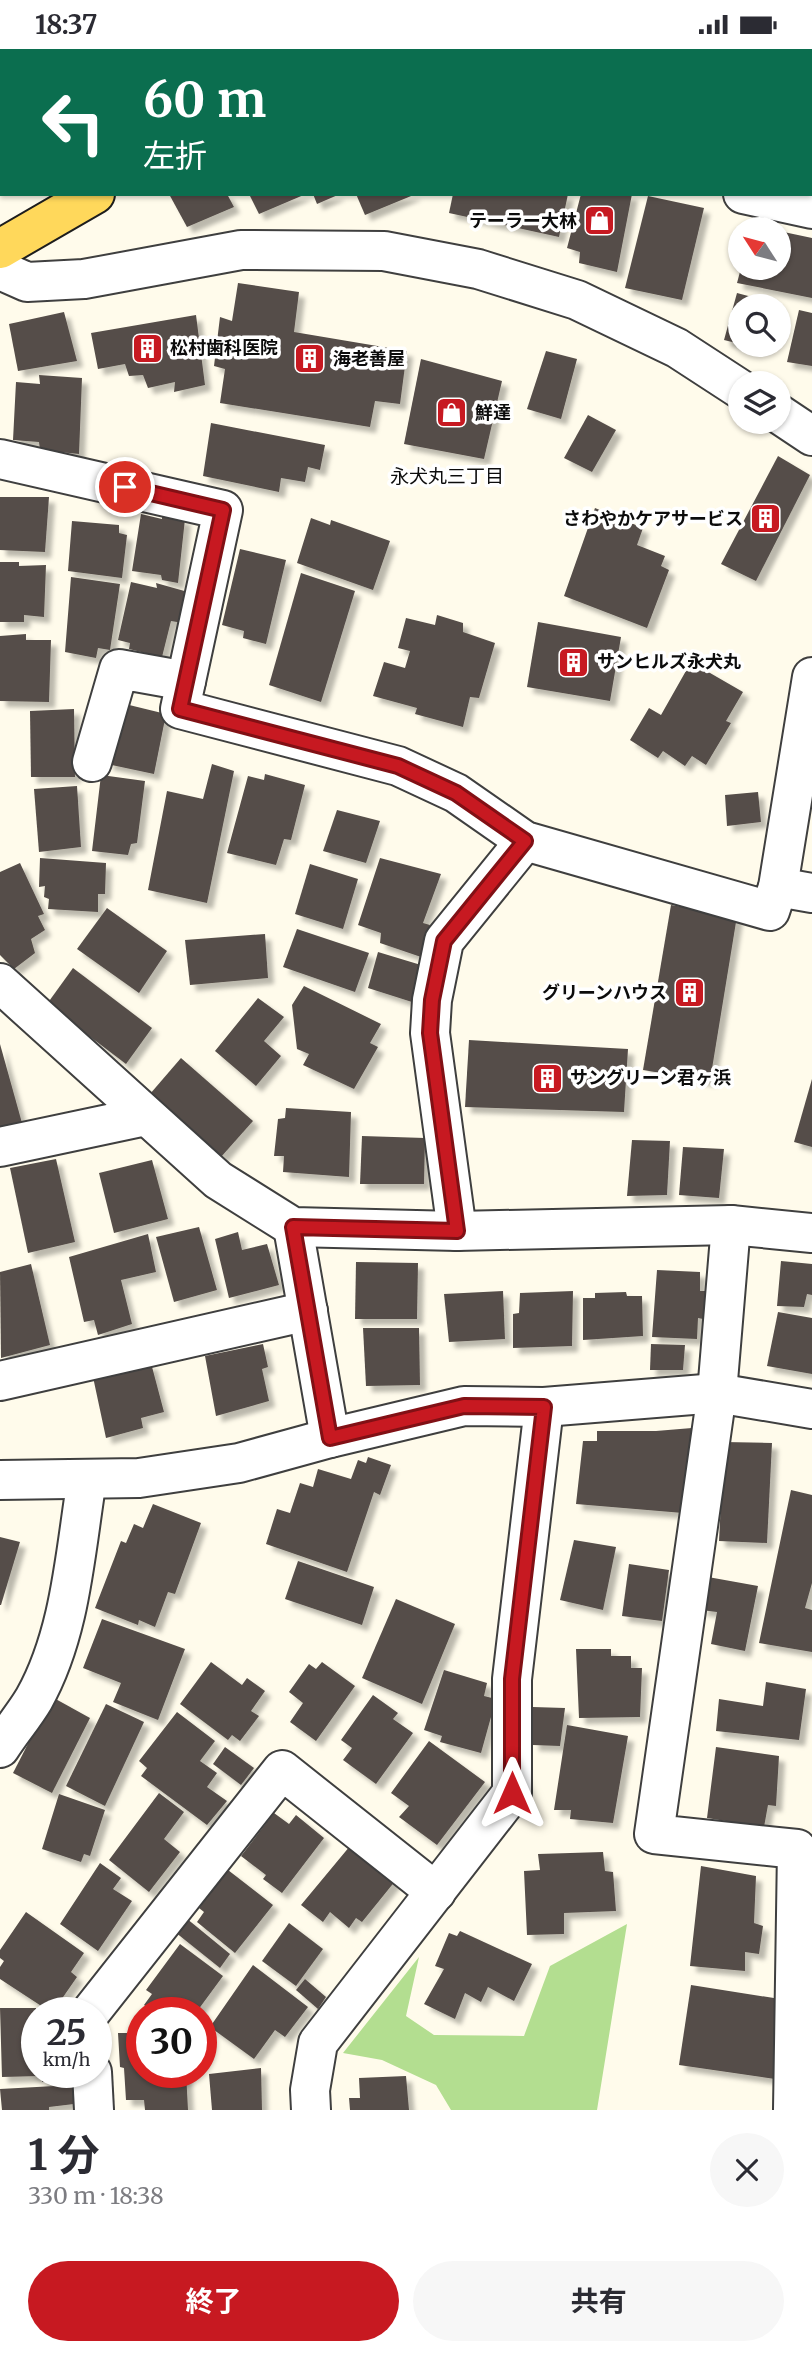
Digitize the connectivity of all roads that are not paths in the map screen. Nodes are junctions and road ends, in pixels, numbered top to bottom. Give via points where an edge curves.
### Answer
1 (92, 196) edge
2 (752, 196) edge
3 (812, 209) edge
4 (0, 249) edge
5 (0, 270) edge
6 (728, 381) edge
7 (791, 423) edge
8 (812, 436) edge
9 (0, 459) edge
10 (812, 677) edge
11 (186, 681) junction
12 (92, 762) dead end
13 (525, 841) junction
14 (787, 897) edge
15 (0, 983) edge
16 (146, 1116) junction
17 (0, 1147) edge
18 (731, 1225) junction
19 (293, 1227) junction
20 (457, 1231) junction
21 (812, 1233) edge
22 (307, 1311) junction
23 (0, 1381) edge
24 (717, 1394) junction
25 (544, 1407) junction
26 (812, 1409) edge
27 (330, 1438) junction
28 (87, 1479) junction
29 (0, 1481) edge
30 (0, 1748) edge
31 (436, 1892) junction
32 (103, 1997) edge
33 (93, 2088) edge
34 (94, 2110) edge
35 (311, 2110) edge
36 (793, 2110) edge

1 - 4 main road
2 - 3 street
5 - 6 street via 27,282 84,279 241,250 384,251 478,269 577,300 677,348
7 - 8 street
9 - 11 street via 223,510
10 - 14 street
11 - 12 street via 119,669
11 - 13 street via 180,709 398,766 456,793
13 - 14 street
13 - 20 street via 444,941 432,1000 430,1033
15 - 16 street
16 - 17 street
16 - 19 street via 218,1180
18 - 20 street
18 - 21 street
18 - 24 street
19 - 20 street
19 - 22 street
22 - 23 street
22 - 27 street
24 - 25 street
24 - 26 street
24 - 36 street via 654,1833 797,1849
25 - 27 street via 464,1406
25 - 31 street via 512,1679 512,1793
27 - 28 street via 239,1463 139,1478
28 - 29 street
28 - 30 street via 74,1575 52,1656 34,1699
31 - 32 street via 282,1770
31 - 35 street via 318,2043
33 - 34 street

